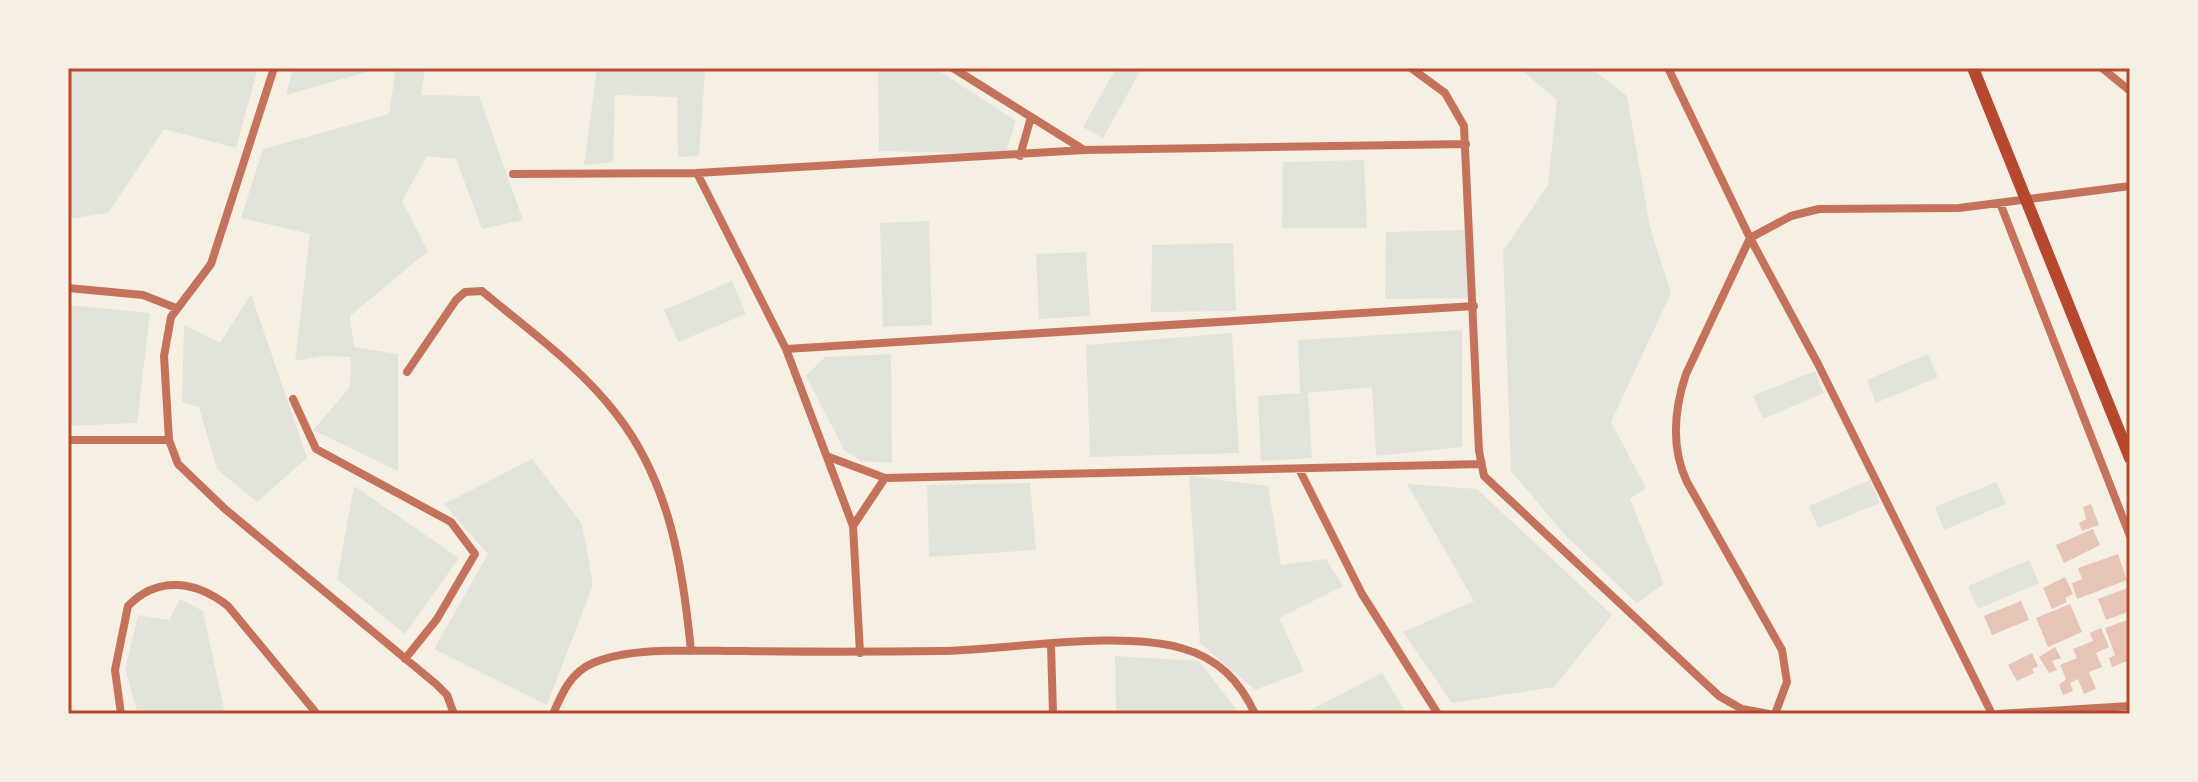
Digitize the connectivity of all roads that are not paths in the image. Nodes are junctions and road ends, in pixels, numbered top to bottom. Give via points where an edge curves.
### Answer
1 (274, 68) edge
2 (953, 68) edge
3 (1411, 68) edge
4 (1668, 68) edge
5 (1973, 68) edge
6 (2102, 68) edge
7 (2130, 91) edge
8 (1031, 117) junction
9 (1466, 144) junction
10 (1085, 150) junction
11 (1020, 156) junction
12 (697, 173) junction
13 (513, 174) dead end
14 (2130, 186) edge
15 (2028, 198) junction
16 (2000, 203) junction
17 (1750, 238) junction
18 (68, 288) edge
19 (1474, 306) junction
20 (176, 308) junction
21 (786, 349) junction
22 (407, 372) dead end
23 (293, 399) dead end
24 (68, 440) edge
25 (169, 440) junction
26 (829, 457) junction
27 (2130, 458) edge
28 (1481, 464) junction
29 (1299, 469) junction
30 (885, 478) junction
31 (853, 526) junction
32 (2130, 536) edge
33 (1051, 645) junction
34 (691, 651) junction
35 (860, 653) junction
36 (405, 659) junction
37 (2130, 706) edge
38 (121, 714) edge
39 (317, 714) edge
40 (454, 714) edge
41 (553, 714) edge
42 (1053, 714) edge
43 (1255, 714) edge
44 (1438, 714) edge
45 (1769, 714) edge
46 (1775, 714) edge
47 (1992, 714) edge
48 (1998, 714) edge

1 - 20 street via 211,264
2 - 8 street
3 - 9 street via 1445,93 1464,126
4 - 17 street
5 - 15 main road
6 - 7 street
8 - 10 street
8 - 11 street
9 - 10 street
9 - 19 street
10 - 11 street
11 - 12 street
12 - 13 street
12 - 21 street
14 - 15 street
15 - 16 street
15 - 27 main road
16 - 17 street via 1819,209 1791,216
16 - 32 street
17 - 46 street via 1686,374 1676,453 1687,482 1782,650 1787,682
17 - 47 street
18 - 20 street via 143,295
19 - 21 street
19 - 28 street
20 - 25 street via 164,356
21 - 26 street
22 - 34 street via 456,300 465,292 482,291 594,391 629,432 657,484 677,547
23 - 36 street via 316,449 451,522 475,554 437,619
24 - 25 street
25 - 36 street via 178,464 225,509
26 - 30 street
26 - 31 street
28 - 29 street
28 - 45 street via 1492,485 1693,674 1742,709
29 - 30 street
29 - 44 street via 1362,594
30 - 31 street
31 - 35 street
33 - 35 street
33 - 42 street
33 - 43 street via 1150,642 1181,648 1225,670
34 - 35 street
34 - 41 street via 594,662 567,684
36 - 40 street via 447,695
37 - 48 street
38 - 39 street via 115,670 128,606 150,590 183,583 228,606

